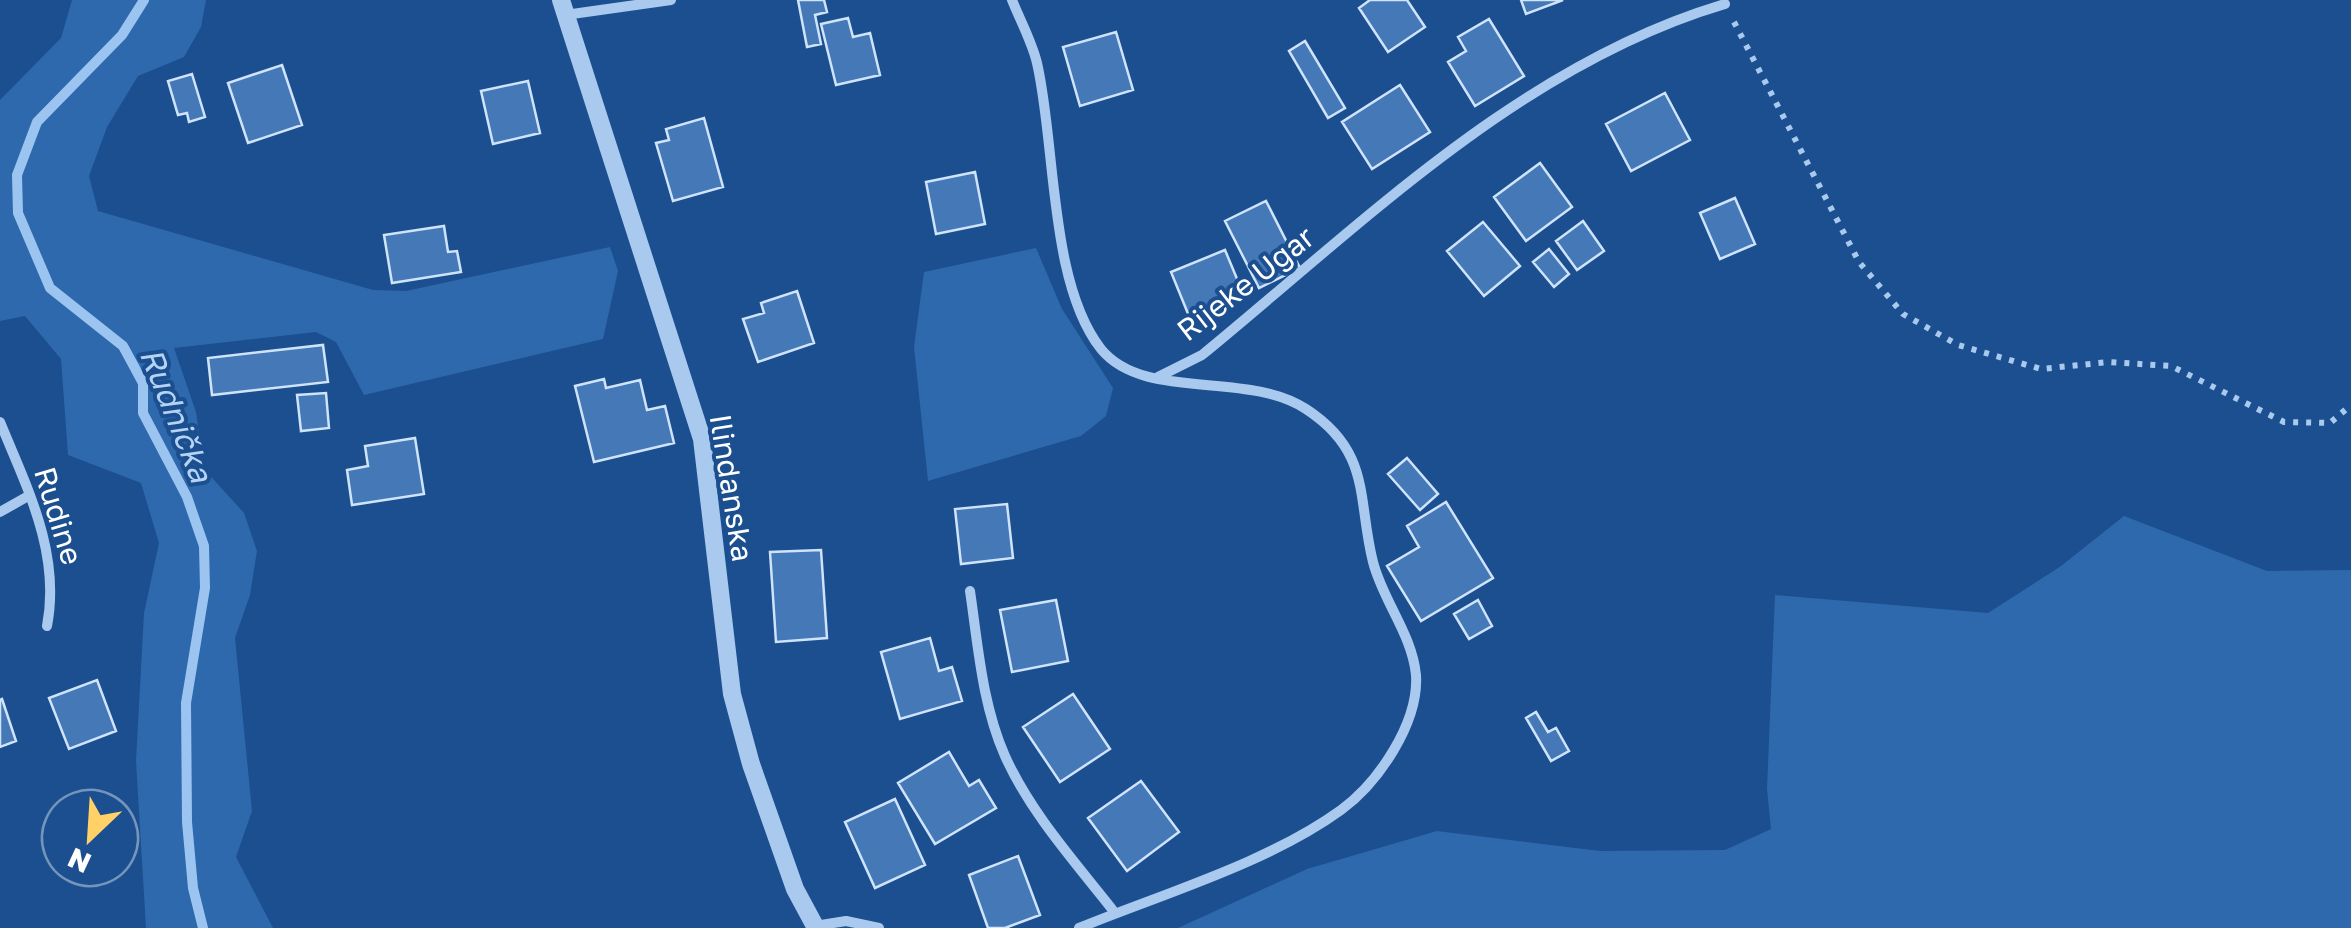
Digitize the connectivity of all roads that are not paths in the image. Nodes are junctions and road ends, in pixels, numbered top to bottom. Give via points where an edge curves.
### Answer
1 (671, 0) edge
2 (1012, 0) edge
3 (1725, 4) road end
4 (563, 7) edge
5 (1158, 377) junction
6 (0, 422) edge
7 (30, 495) junction
8 (0, 512) edge
9 (970, 590) dead end
10 (47, 626) dead end
11 (1115, 913) junction
12 (816, 927) edge
13 (880, 928) edge
14 (1078, 928) edge

1 - 4 street
2 - 5 street, Rijeke Ugar via 1037,61 1067,268 1090,331 1118,366
3 - 5 street, Rijeke Ugar via 1661,23 1484,125 1202,356
4 - 12 street, Ilindanska via 702,439 732,694 795,889
5 - 11 street via 1181,386 1235,385 1276,394 1330,429 1362,478 1373,562 1416,677 1403,731 1342,810 1269,850
6 - 7 street, Rudine
7 - 8 street
7 - 10 street, Rudine via 53,578
9 - 11 street via 984,688 1003,752 1037,812
11 - 14 street
12 - 13 street via 846,921

